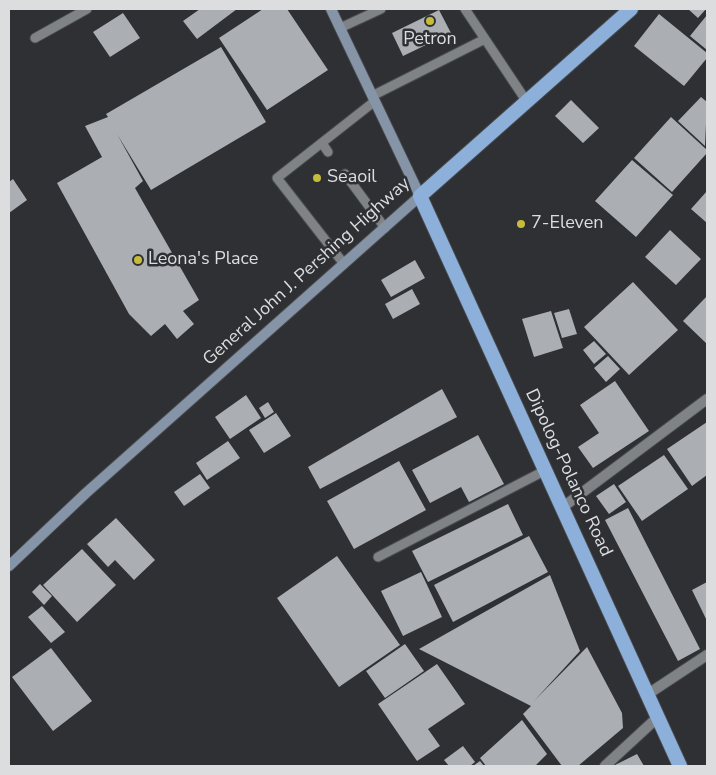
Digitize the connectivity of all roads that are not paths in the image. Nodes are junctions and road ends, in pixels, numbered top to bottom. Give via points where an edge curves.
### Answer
1 (87, 9) edge
2 (331, 9) edge
3 (381, 9) edge
4 (465, 9) edge
5 (631, 9) edge
6 (340, 28) junction
7 (35, 38) dead end
8 (485, 39) junction
9 (374, 98) junction
10 (526, 102) junction
11 (322, 144) junction
12 (328, 152) dead end
13 (345, 174) dead end
14 (420, 196) junction
15 (385, 228) junction
16 (344, 264) junction
17 (707, 399) edge
18 (546, 470) junction
19 (563, 507) junction
20 (378, 557) dead end
21 (9, 566) edge
22 (707, 655) edge
23 (648, 694) junction
24 (658, 717) junction
25 (604, 766) edge
26 (680, 766) edge

1 - 7 lane
2 - 6 main road
3 - 6 lane
4 - 8 lane
5 - 10 highway, General John J. Pershing Highway
6 - 9 main road
8 - 9 lane
8 - 10 lane
9 - 11 lane
9 - 14 main road
10 - 14 highway, General John J. Pershing Highway
11 - 12 lane
11 - 16 lane via 277,178
13 - 15 lane
14 - 15 main road, General John J. Pershing Highway
14 - 18 highway, Dipolog-Polanco Road
15 - 16 main road, General John J. Pershing Highway
16 - 21 main road, General John J. Pershing Highway via 86,493
17 - 19 street
18 - 19 highway, Dipolog-Polanco Road
18 - 20 lane
19 - 23 highway, Dipolog-Polanco Road
22 - 23 street
23 - 24 highway, Dipolog-Polanco Road
24 - 25 street
24 - 26 highway, Dipolog-Polanco Road

